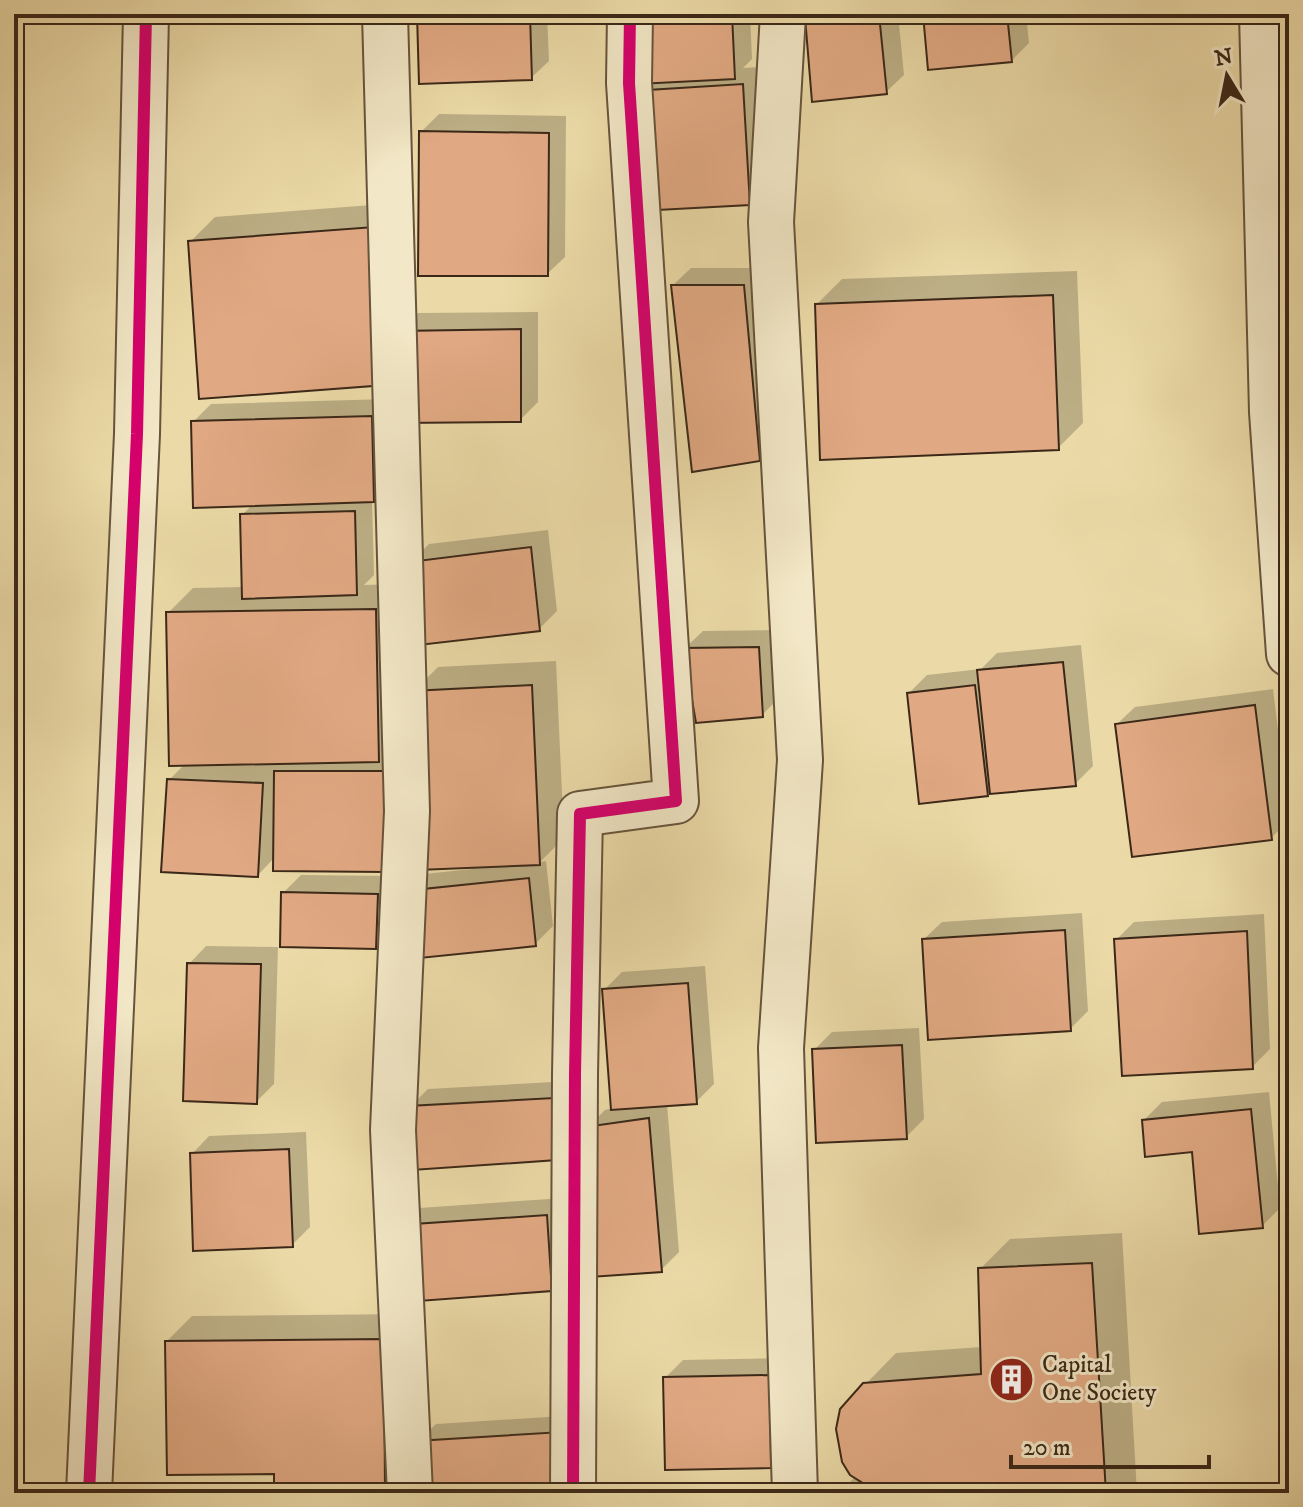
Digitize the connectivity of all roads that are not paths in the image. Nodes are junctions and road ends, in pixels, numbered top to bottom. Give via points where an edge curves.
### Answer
1 (146, 14) edge
2 (385, 14) edge
3 (630, 14) edge
4 (783, 14) edge
5 (1262, 14) edge
6 (1289, 654) edge
7 (89, 1493) edge
8 (410, 1493) edge
9 (573, 1493) edge
10 (795, 1493) edge

1 - 7 street via 136,450
2 - 8 street via 407,811 393,1130
3 - 9 street via 629,83 676,801 580,814
4 - 10 street via 771,222 800,760 781,1048
5 - 6 street via 1272,412

